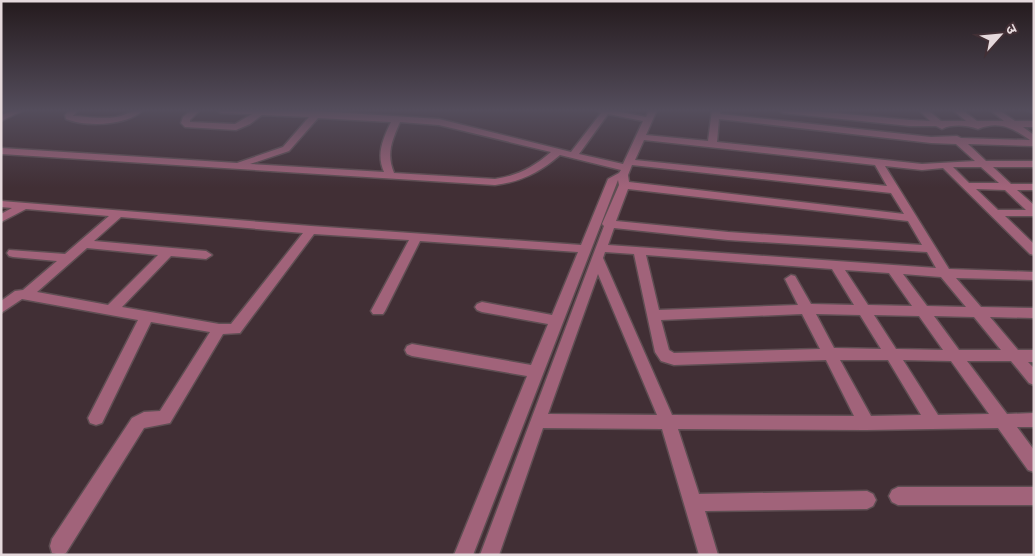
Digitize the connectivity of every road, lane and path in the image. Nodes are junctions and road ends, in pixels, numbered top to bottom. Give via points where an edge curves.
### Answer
1 (298, 136) edge
2 (390, 136) edge
3 (496, 136) edge
4 (586, 136) edge
5 (713, 136) edge
6 (915, 136) edge
7 (953, 136) edge
8 (990, 136) edge
9 (642, 137) joint
10 (959, 141) junction
11 (1034, 141) edge
12 (999, 143) junction
13 (712, 145) junction
14 (1, 151) edge
15 (558, 152) junction
16 (573, 155) junction
17 (880, 164) junction
18 (981, 164) junction
19 (1029, 164) edge
20 (945, 165) junction
21 (235, 166) junction
22 (626, 172) junction
23 (1034, 172) edge
24 (391, 176) junction
25 (968, 186) junction
26 (1005, 186) junction
27 (1034, 186) edge
28 (895, 190) junction
29 (1, 204) edge
30 (24, 206) junction
31 (1034, 212) edge
32 (995, 213) junction
33 (118, 214) junction
34 (912, 218) junction
35 (1, 219) edge
36 (608, 224) junction
37 (311, 230) junction
38 (416, 238) junction
39 (83, 244) junction
40 (1031, 246) edge
41 (584, 248) junction
42 (932, 249) junction
43 (168, 252) junction
44 (638, 252) junction
45 (14, 253) dead end
46 (598, 253) junction
47 (206, 255) dead end
48 (65, 258) junction
49 (836, 265) junction
50 (893, 270) junction
51 (945, 273) junction
52 (1034, 276) edge
53 (791, 279) dead end
54 (26, 295) junction
55 (1, 308) edge
56 (482, 308) dead end
57 (112, 309) junction
58 (807, 309) junction
59 (378, 311) dead end
60 (865, 311) junction
61 (924, 312) junction
62 (977, 313) junction
63 (1034, 313) edge
64 (147, 316) junction
65 (654, 316) junction
66 (556, 321) junction
67 (219, 329) junction
68 (412, 350) dead end
69 (828, 354) junction
70 (892, 354) junction
71 (954, 355) junction
72 (1013, 356) junction
73 (1034, 356) edge
74 (536, 372) junction
75 (1034, 379) edge
76 (96, 418) dead end
77 (1034, 420) edge
78 (539, 421) junction
79 (1002, 421) junction
80 (934, 422) junction
81 (668, 424) junction
82 (866, 424) junction
83 (1034, 464) edge
84 (898, 496) dead end
85 (1034, 496) edge
86 (867, 500) dead end
87 (692, 503) junction
88 (58, 546) dead end
89 (463, 555) edge
90 (489, 555) edge
91 (709, 555) edge

1 - 21 street via 286,149
2 - 24 street via 383,159
3 - 15 street
4 - 16 street
5 - 13 street
6 - 10 street
7 - 10 street
8 - 12 street
9 - 13 street
9 - 22 street
10 - 12 street
10 - 18 street
11 - 12 street
12 - 19 street
13 - 17 street
14 - 21 street
15 - 16 street
15 - 24 street via 531,174 507,181
16 - 22 street
17 - 20 street
17 - 28 street
18 - 19 street
18 - 20 street
18 - 26 street
19 - 23 street
20 - 25 street
21 - 24 street
22 - 28 street
22 - 34 street
22 - 36 street
22 - 41 street via 612,179
25 - 26 street
25 - 32 street
26 - 27 street
26 - 31 street
28 - 34 street
29 - 30 street
30 - 33 street
30 - 35 street
31 - 32 street
32 - 40 street
33 - 37 street
33 - 39 street
34 - 42 street
36 - 42 street via 728,236
36 - 46 street
37 - 38 street
37 - 67 street via 238,327 229,331
38 - 41 street
38 - 59 street
39 - 43 street
39 - 48 street
41 - 66 street
42 - 51 street
43 - 47 street
43 - 57 street
44 - 46 street
44 - 49 street
44 - 65 street
45 - 48 street
46 - 78 street
46 - 81 street
48 - 54 street
49 - 50 street
49 - 60 street
50 - 51 street
50 - 61 street
51 - 52 street
51 - 62 street
53 - 58 street
54 - 55 street via 18,294
54 - 57 street
56 - 66 street
57 - 64 street
58 - 60 street
58 - 65 street
58 - 69 street
60 - 61 street
60 - 70 street
61 - 62 street
61 - 71 street
62 - 63 street
62 - 72 street
64 - 67 street
64 - 76 street
65 - 69 street via 662,352 674,359
66 - 74 street
67 - 88 street via 168,413 164,418 144,419 138,423
68 - 74 street
69 - 70 street
69 - 82 street
70 - 71 street
70 - 80 street
71 - 72 street
71 - 79 street
72 - 73 street
72 - 75 street
74 - 89 street
77 - 79 street
78 - 81 street
78 - 90 street
79 - 80 street
79 - 83 street
80 - 82 street
81 - 82 street
81 - 87 street
84 - 85 street
86 - 87 street
87 - 91 street

